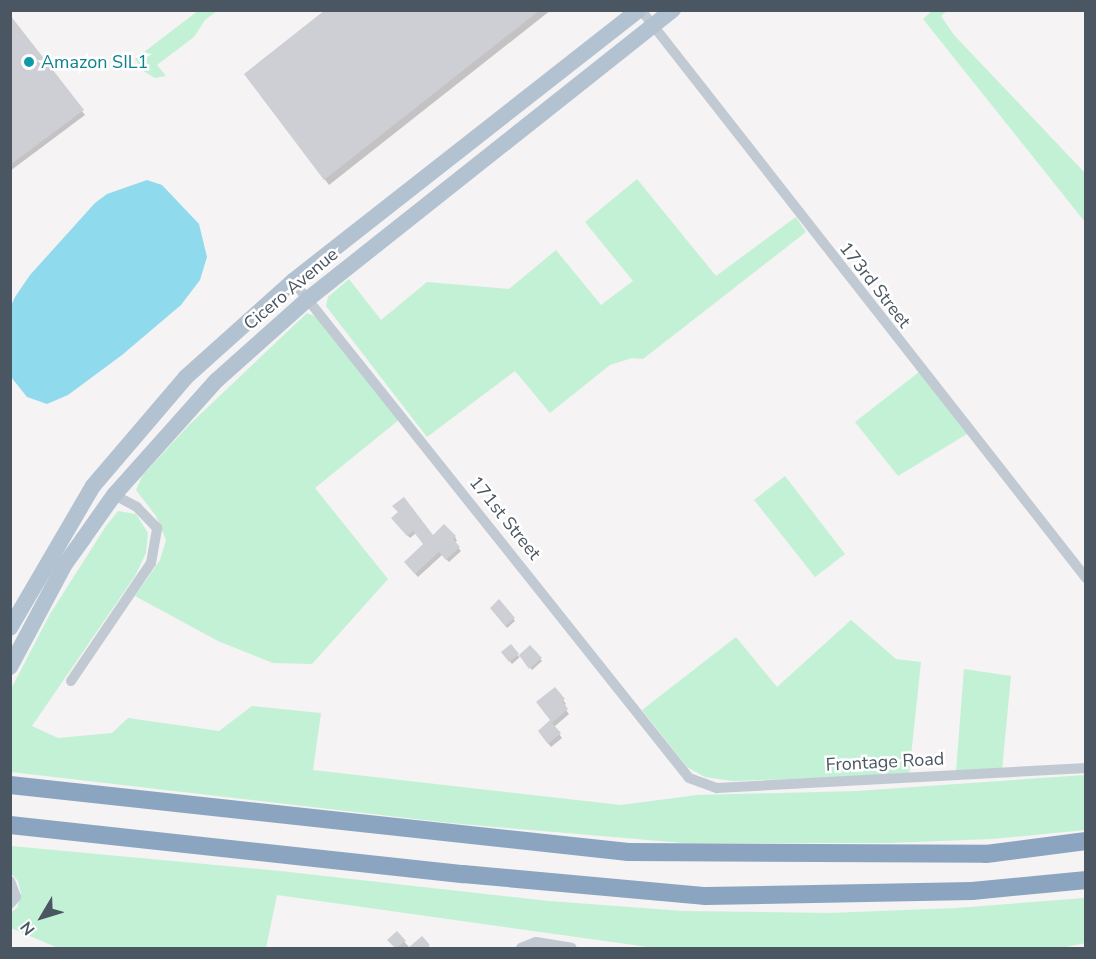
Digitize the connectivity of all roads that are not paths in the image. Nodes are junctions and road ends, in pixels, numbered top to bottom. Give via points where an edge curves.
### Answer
1 (640, 10) edge
2 (673, 10) edge
3 (654, 26) junction
4 (293, 281) junction
5 (308, 299) junction
6 (114, 495) junction
7 (1086, 578) edge
8 (10, 628) edge
9 (10, 667) edge
10 (71, 681) dead end
11 (1086, 768) edge
12 (689, 778) joint
13 (10, 785) edge
14 (10, 825) edge
15 (1086, 842) edge
16 (1086, 880) edge
17 (10, 881) edge
18 (10, 904) edge
19 (521, 948) edge
20 (572, 948) edge

1 - 3 street, 173rd Street
1 - 4 main road, Cicero Avenue
2 - 3 main road, Cicero Avenue
3 - 5 main road, Cicero Avenue
3 - 7 street, 173rd Street
4 - 5 street, 171st Street
4 - 8 main road, Cicero Avenue via 186,377 93,486
5 - 6 main road, Cicero Avenue via 218,380
5 - 12 street, 171st Street
6 - 9 main road, Cicero Avenue via 65,564
6 - 10 street via 137,507 157,528 151,563
11 - 12 street, Frontage Road via 717,788
13 - 15 highway via 628,852 986,854
14 - 16 highway via 706,896 972,891
17 - 18 street via 16,897
19 - 20 street via 536,942

